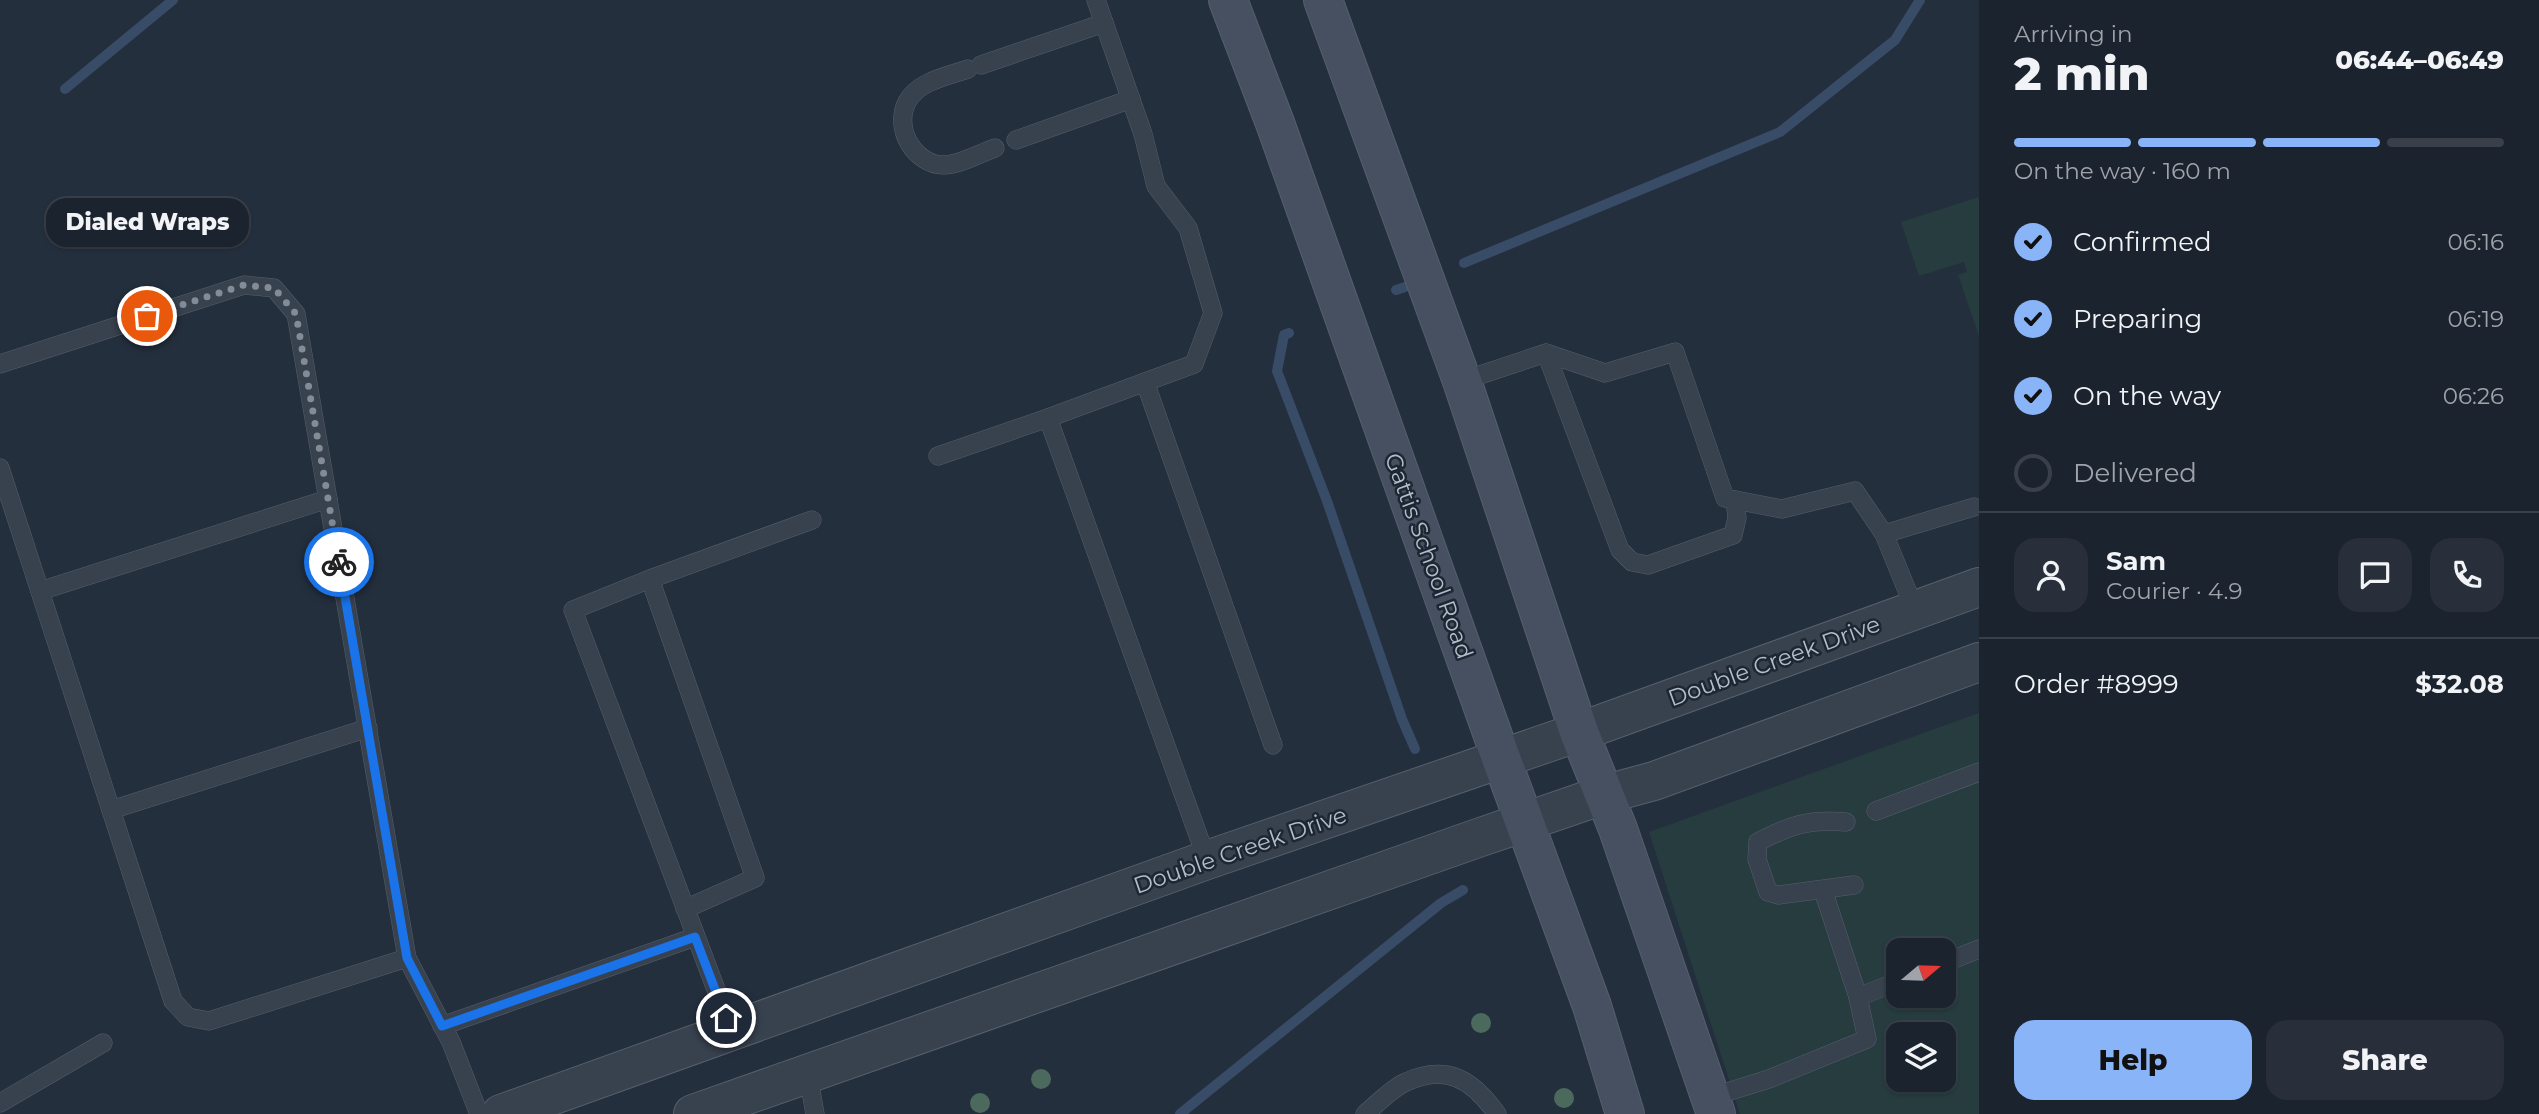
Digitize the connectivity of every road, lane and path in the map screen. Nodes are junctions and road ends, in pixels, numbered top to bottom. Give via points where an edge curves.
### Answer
1 (1096, 0) edge
2 (1228, 0) edge
3 (1323, 0) edge
4 (1104, 23) junction
5 (1131, 99) junction
6 (1016, 140) dead end
7 (996, 148) dead end
8 (1546, 353) junction
9 (0, 364) edge
10 (1462, 381) junction
11 (1145, 382) junction
12 (1048, 418) junction
13 (938, 456) dead end
14 (0, 468) edge
15 (328, 499) junction
16 (1735, 500) junction
17 (1974, 507) dead end
18 (812, 520) dead end
19 (1884, 534) junction
20 (650, 579) junction
21 (1979, 587) edge
22 (40, 591) junction
23 (1915, 610) junction
24 (1979, 662) edge
25 (368, 728) junction
26 (1579, 732) junction
27 (1273, 745) dead end
28 (1501, 758) junction
29 (1979, 772) edge
30 (1606, 794) junction
31 (111, 810) junction
32 (1876, 811) dead end
33 (1525, 822) junction
34 (1846, 822) dead end
35 (1207, 860) junction
36 (1854, 885) dead end
37 (1823, 890) junction
38 (685, 909) junction
39 (695, 937) junction
40 (1979, 949) edge
41 (407, 958) junction
42 (1956, 958) edge
43 (1886, 986) edge
44 (1858, 997) junction
45 (442, 1026) junction
46 (732, 1032) junction
47 (103, 1043) dead end
48 (808, 1074) junction
49 (0, 1103) edge
50 (1713, 1106) edge
51 (479, 1114) edge
52 (501, 1114) edge
53 (693, 1114) edge
54 (816, 1114) edge
55 (1365, 1114) edge
56 (1497, 1114) edge
57 (1625, 1114) edge

1 - 4 lane
2 - 28 main road, Gattis School Road
3 - 10 main road
4 - 5 lane
4 - 7 lane via 924,85 907,102 902,126 914,152 931,164 948,165
5 - 6 lane
5 - 11 lane via 1156,186 1188,228 1213,313 1194,364
8 - 10 lane
8 - 16 lane via 1605,373 1675,352 1726,498
8 - 16 lane via 1620,550 1632,562 1648,565 1732,535 1737,518
9 - 15 lane via 244,285 274,288 296,314
10 - 26 main road
11 - 12 lane
11 - 27 lane
12 - 13 lane
12 - 35 lane
14 - 22 lane
15 - 22 lane
15 - 25 lane
16 - 19 lane via 1782,509 1855,491
17 - 19 lane
18 - 20 lane
19 - 23 lane
20 - 38 lane via 755,878
20 - 38 lane via 573,610
21 - 23 street, Double Creek Drive
22 - 31 lane
23 - 26 street, Double Creek Drive
24 - 30 street via 1654,781
25 - 31 lane
25 - 41 lane
26 - 28 street, Double Creek Drive
26 - 30 main road
28 - 33 main road, Gattis School Road
28 - 35 street, Double Creek Drive
29 - 32 lane
30 - 33 street
30 - 50 main road
31 - 41 lane via 173,1001 188,1017 209,1021
33 - 48 street
33 - 57 main road, Gattis School Road via 1592,1006
34 - 37 lane via 1819,820 1786,827 1758,842 1757,859 1768,892
35 - 46 street, Double Creek Drive
36 - 37 lane
37 - 44 lane
38 - 39 lane
39 - 45 lane
39 - 46 lane
40 - 42 lane
41 - 45 lane
43 - 44 lane
44 - 50 lane via 1867,1039
45 - 51 lane
46 - 52 street, Double Creek Drive
47 - 49 lane
48 - 53 street
48 - 54 lane
55 - 56 lane via 1403,1083 1439,1073 1464,1081 1483,1095

